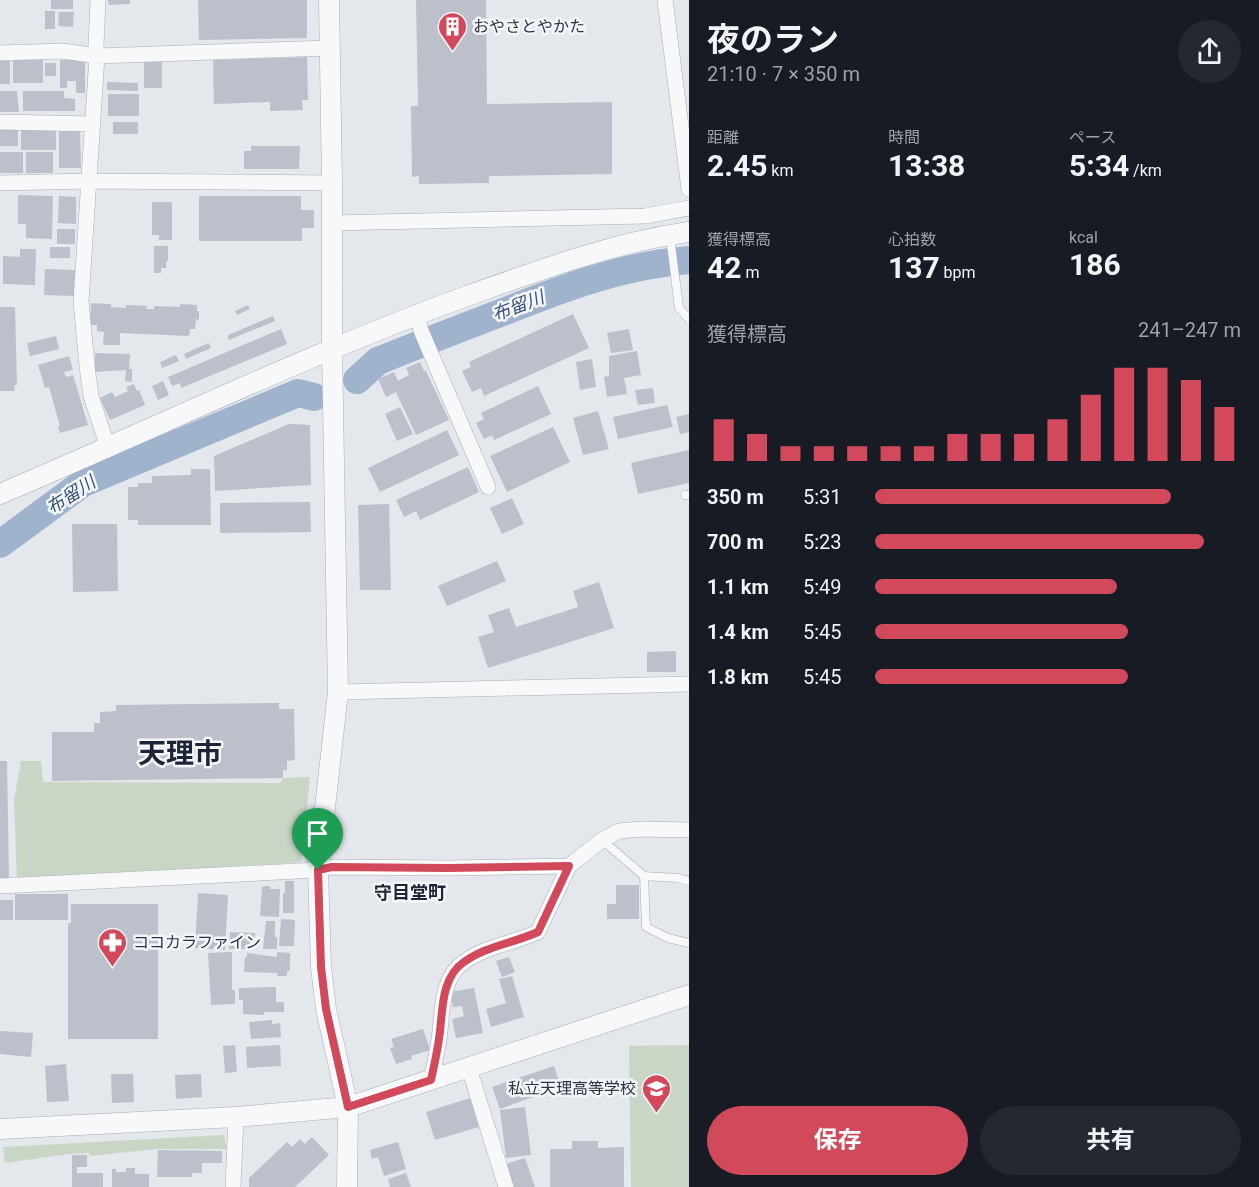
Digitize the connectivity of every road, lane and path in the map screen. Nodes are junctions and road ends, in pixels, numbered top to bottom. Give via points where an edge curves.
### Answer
1 (98, 0) edge
2 (328, 0) edge
3 (665, 0) edge
4 (329, 48) junction
5 (0, 53) edge
6 (97, 56) junction
7 (0, 122) edge
8 (93, 124) junction
9 (685, 128) edge
10 (90, 181) junction
11 (0, 183) edge
12 (332, 183) junction
13 (689, 189) edge
14 (689, 208) edge
15 (332, 223) junction
16 (677, 240) edge
17 (689, 319) edge
18 (419, 324) junction
19 (332, 348) junction
20 (108, 448) junction
21 (488, 487) dead end
22 (0, 494) edge
23 (689, 684) edge
24 (338, 692) junction
25 (689, 830) edge
26 (602, 840) junction
27 (569, 866) junction
28 (318, 870) junction
29 (644, 876) junction
30 (689, 881) edge
31 (0, 886) edge
32 (689, 943) edge
33 (689, 995) edge
34 (469, 1068) junction
35 (431, 1080) junction
36 (348, 1107) junction
37 (236, 1118) junction
38 (0, 1129) edge
39 (233, 1187) edge
40 (347, 1187) edge
41 (506, 1187) edge

1 - 6 street
2 - 4 street
3 - 9 street
4 - 6 street
4 - 12 street
5 - 6 street via 63,51
6 - 8 street
7 - 8 street
8 - 10 street
9 - 13 street
10 - 11 street
10 - 12 street
10 - 20 street via 81,300 83,336 91,396
12 - 15 street
14 - 15 street via 645,216
15 - 19 street
16 - 17 lane via 679,308
16 - 18 street via 591,253
18 - 19 street
18 - 21 street
19 - 20 street
19 - 24 street
20 - 22 street
23 - 24 street
24 - 28 street
25 - 26 street via 619,831
26 - 27 street
26 - 29 lane
27 - 28 street
27 - 35 street via 538,932 482,952 453,972 444,1000
28 - 31 street
28 - 36 street via 326,1009
29 - 30 lane
29 - 32 lane via 646,927
33 - 34 street
34 - 35 street
34 - 41 street
35 - 36 street
36 - 37 street
36 - 40 street
37 - 38 street
37 - 39 street

